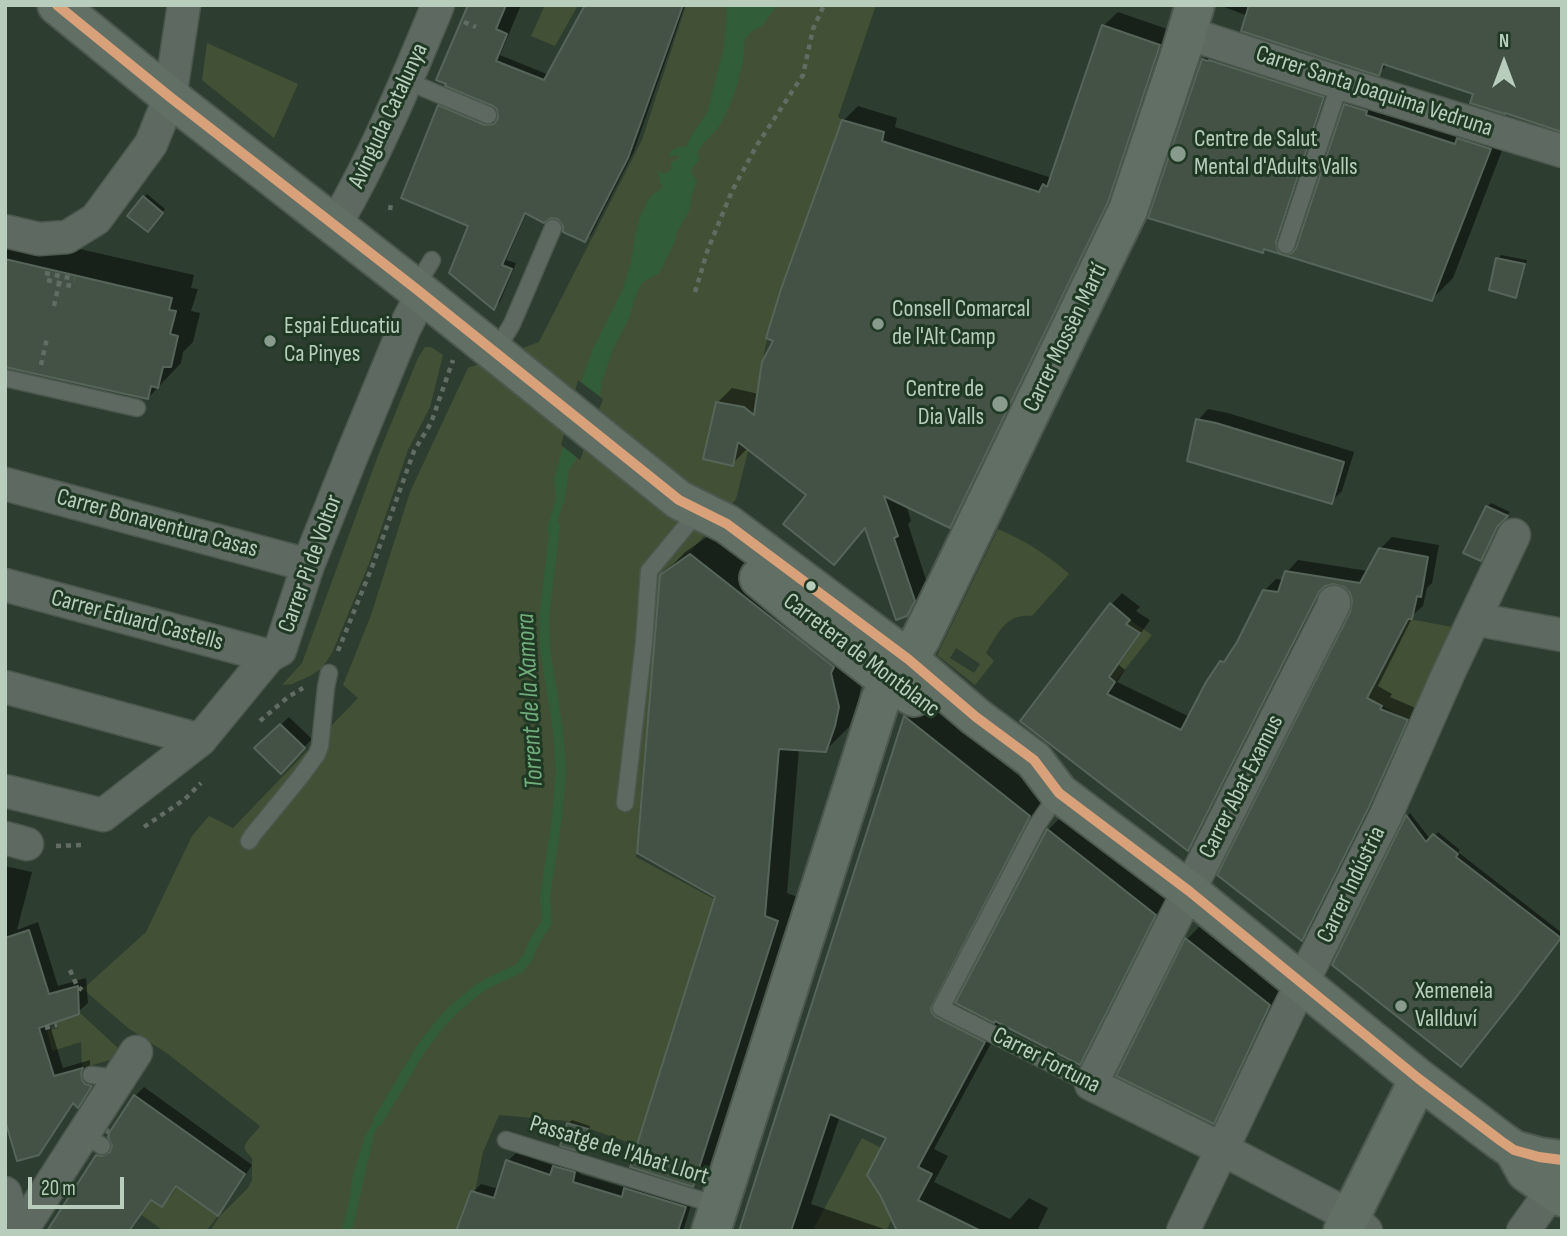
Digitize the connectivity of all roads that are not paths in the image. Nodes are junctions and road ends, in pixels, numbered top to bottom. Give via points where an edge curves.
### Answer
1 (57, 5) edge
2 (184, 5) edge
3 (450, 13) edge
4 (1191, 19) edge
5 (1340, 83) junction
6 (406, 85) junction
7 (170, 97) junction
8 (486, 120) dead end
9 (1562, 151) edge
10 (335, 225) junction
11 (553, 228) dead end
12 (5, 231) edge
13 (1286, 245) dead end
14 (423, 280) junction
15 (506, 362) junction
16 (5, 378) edge
17 (137, 408) dead end
18 (5, 484) edge
19 (685, 510) junction
20 (1514, 535) dead end
21 (309, 565) junction
22 (5, 585) edge
23 (1334, 602) dead end
24 (1474, 619) junction
25 (1562, 635) edge
26 (269, 656) junction
27 (900, 671) junction
28 (329, 673) road end
29 (5, 687) edge
30 (200, 740) junction
31 (5, 791) edge
32 (1059, 793) junction
33 (625, 803) dead end
34 (249, 841) dead end
35 (1189, 891) junction
36 (1303, 984) junction
37 (132, 1046) dead end
38 (1419, 1079) junction
39 (1085, 1086) junction
40 (506, 1140) dead end
41 (1222, 1149) junction
42 (1559, 1183) edge
43 (5, 1194) edge
44 (715, 1218) edge
45 (1353, 1226) edge
46 (18, 1231) edge
47 (1183, 1231) edge
48 (1523, 1231) edge

1 - 7 main road, Carretera de Montblanc
2 - 7 street
3 - 6 street, Avinguda Catalunya
4 - 5 street, Carrer Santa Joaquima Vedruna
4 - 27 main road, Carrer Mossèn Martí via 1128,211 921,638
5 - 9 street, Carrer Santa Joaquima Vedruna
5 - 13 lane
6 - 8 lane
6 - 10 street, Avinguda Catalunya
7 - 10 main road, Carretera de Montblanc
7 - 12 street via 151,144 96,219 67,237 39,239
10 - 14 main road, Carretera de Montblanc
11 - 15 lane via 512,324
14 - 15 main road, Carretera de Montblanc
14 - 21 street, Carrer Pi de Voltor
15 - 19 main road, Carretera de Montblanc
16 - 17 lane
18 - 21 street, Carrer Bonaventura Casas
19 - 27 main road, Carretera de Montblanc via 727,524 752,561 817,626
19 - 33 lane via 649,571
20 - 24 street, Carrer Indústria
21 - 26 street, Carrer Pi de Voltor via 279,650
22 - 26 street, Carrer Eduard Castells
23 - 35 street, Carrer Abat Examus
24 - 25 street
24 - 36 street, Carrer Indústria
26 - 30 street, Carrer Pi de Voltor
27 - 32 main road, Carretera de Montblanc via 907,691 1020,779
27 - 32 main road, Carretera de Montblanc via 902,681 925,690 998,748 1034,761
27 - 44 main road, Carrer Mossèn Martí via 881,698
28 - 34 lane via 317,754
29 - 30 street
30 - 31 street, Carrer Pi de Voltor via 103,815
32 - 35 main road, Carretera de Montblanc
32 - 39 lane, Carrer Fortuna via 1037,825 941,1008
35 - 36 main road, Carretera de Montblanc
35 - 39 street, Carrer Abat Examus
36 - 38 main road, Carretera de Montblanc
36 - 41 street, Carrer Indústria
37 - 46 street via 104,1078 93,1140 58,1188
38 - 42 main road, Carretera de Montblanc via 1514,1150 1526,1172
38 - 45 main road
39 - 41 street, Carrer Fortuna
40 - 44 lane, Passatge de l'Abat Llort
41 - 45 street, Carrer Fortuna
41 - 47 street, Carrer Indústria
42 - 48 street
43 - 46 street

